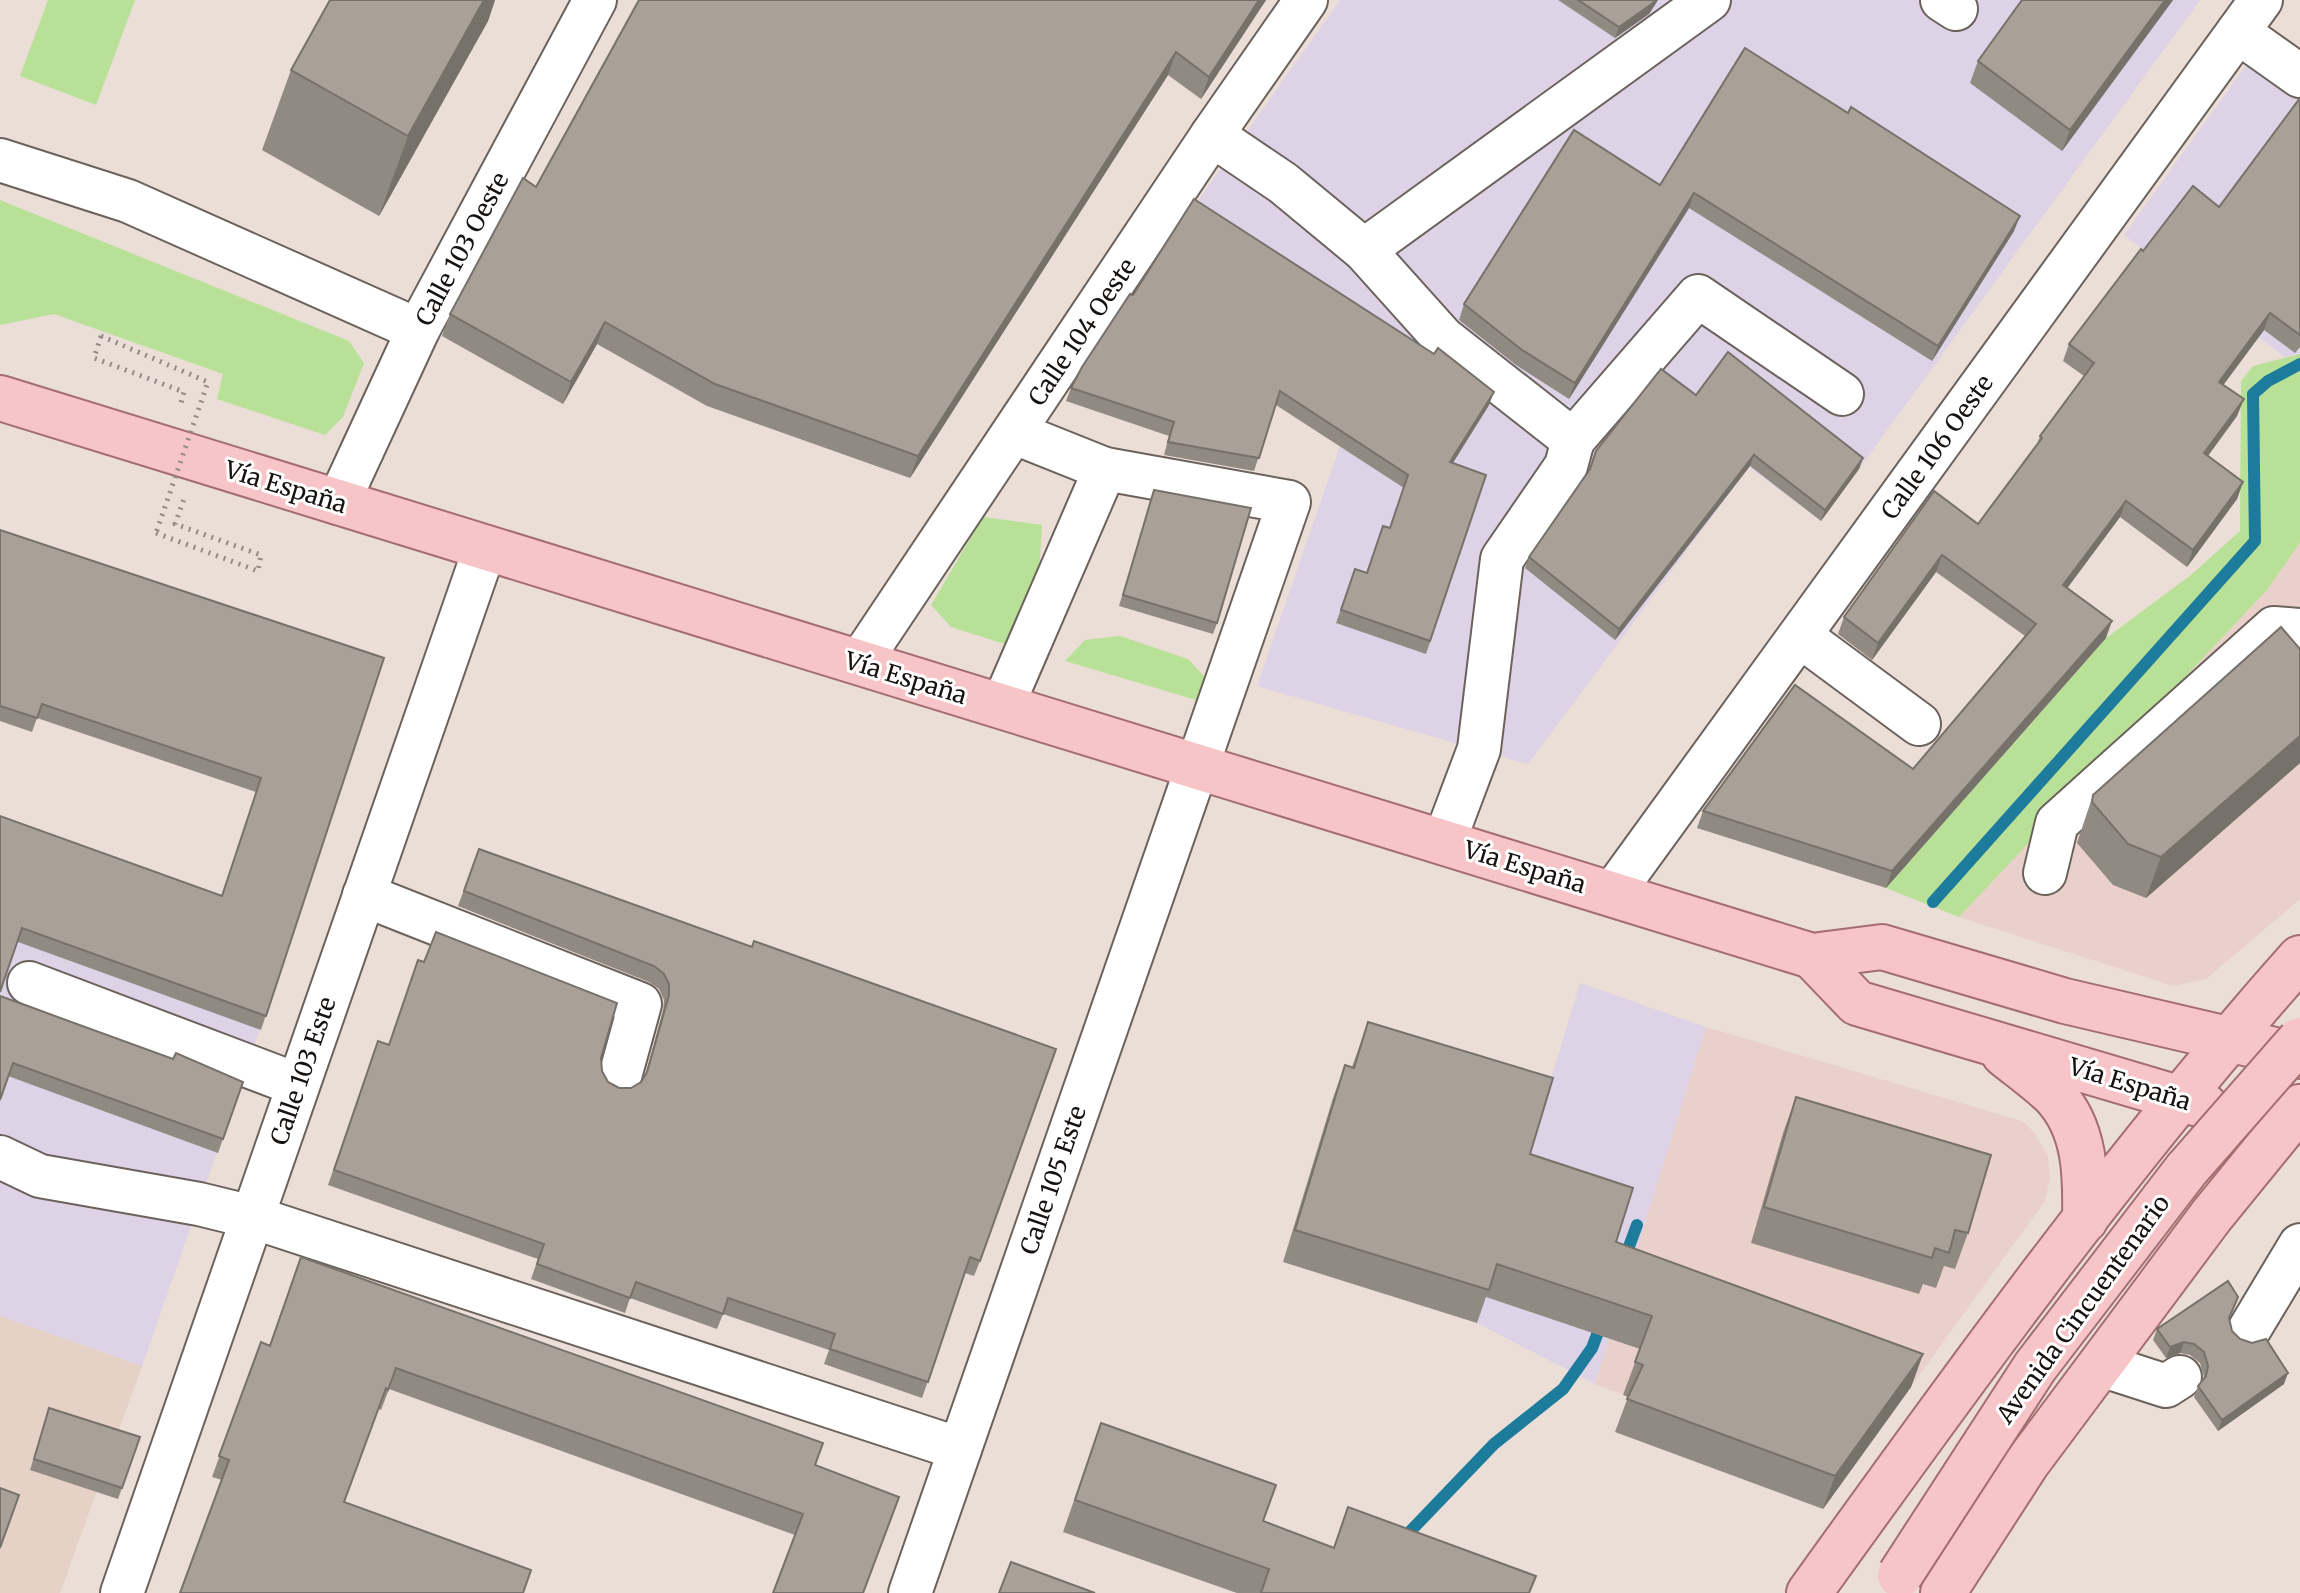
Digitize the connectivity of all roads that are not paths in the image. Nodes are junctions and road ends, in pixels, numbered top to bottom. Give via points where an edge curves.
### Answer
1 (595, 0) edge
2 (1306, 0) edge
3 (1709, 0) edge
4 (2250, 16) edge
5 (2300, 76) edge
6 (1212, 135) junction
7 (0, 160) edge
8 (1364, 250) junction
9 (418, 330) junction
10 (1842, 394) dead end
11 (0, 398) edge
12 (1015, 433) junction
13 (1573, 440) junction
14 (1105, 469) junction
15 (338, 503) junction
16 (485, 548) junction
17 (2300, 630) edge
18 (1800, 636) junction
19 (859, 663) junction
20 (1002, 707) junction
21 (1919, 724) dead end
22 (1197, 767) junction
23 (1444, 842) junction
24 (2045, 873) dead end
25 (1612, 894) junction
26 (364, 895) junction
27 (1812, 956) junction
28 (2300, 958) edge
29 (29, 983) dead end
30 (2228, 1039) junction
31 (2300, 1040) edge
32 (1990, 1042) junction
33 (2300, 1056) edge
34 (619, 1080) dead end
35 (298, 1085) junction
36 (2180, 1099) junction
37 (2294, 1123) edge
38 (0, 1157) edge
39 (252, 1217) junction
40 (2085, 1220) junction
41 (2300, 1245) edge
42 (2249, 1330) dead end
43 (2101, 1365) junction
44 (2180, 1377) dead end
45 (960, 1449) junction
46 (1894, 1584) edge
47 (122, 1593) edge
48 (910, 1593) edge
49 (1809, 1593) edge
50 (1943, 1593) edge

1 - 9 street, Calle 103 Oeste
2 - 6 street, Calle 104 Oeste
3 - 8 street
4 - 5 street
4 - 18 street, Calle 106 Oeste
6 - 8 street via 1283,183
6 - 12 street, Calle 104 Oeste
7 - 9 street via 128,201
8 - 13 street via 1443,338
9 - 15 street, Calle 103 Oeste
10 - 13 street via 1698,296
11 - 15 main road, Vía España
12 - 14 street
12 - 19 street, Calle 104 Oeste
13 - 23 street via 1566,466 1502,559 1479,749
14 - 20 street
14 - 22 street, Calle 105 Este via 1289,502
15 - 16 main road, Vía España
16 - 19 main road, Vía España
16 - 26 street, Calle 103 Este
17 - 24 street via 2274,628 2057,823
18 - 21 street
18 - 25 street, Calle 106 Oeste
19 - 20 main road, Vía España
20 - 22 main road, Vía España
22 - 23 main road, Vía España
22 - 45 street, Calle 105 Este
23 - 25 main road, Vía España
25 - 27 main road, Vía España
26 - 34 street via 640,1004
26 - 35 street, Calle 103 Este
27 - 30 main road, Vía España via 1882,947 2065,1001
27 - 32 main road, Vía España via 1857,1003
28 - 30 main road
29 - 35 street
30 - 33 main road, Vía España
30 - 36 main road
31 - 46 main road, Avenida Cincuentenario, bridge via 2186,1170 2035,1367
32 - 36 main road, Vía España
32 - 40 main road via 2055,1096 2076,1131 2086,1166
35 - 39 street, Calle 103 Este
36 - 37 main road, Vía España
36 - 40 main road
37 - 43 main road via 2212,1215
38 - 39 street via 40,1176
39 - 45 street
39 - 47 street, Calle 103 Este
40 - 49 main road
41 - 42 street
43 - 44 street via 2166,1386
43 - 50 main road via 2027,1463
45 - 48 street, Calle 105 Este

